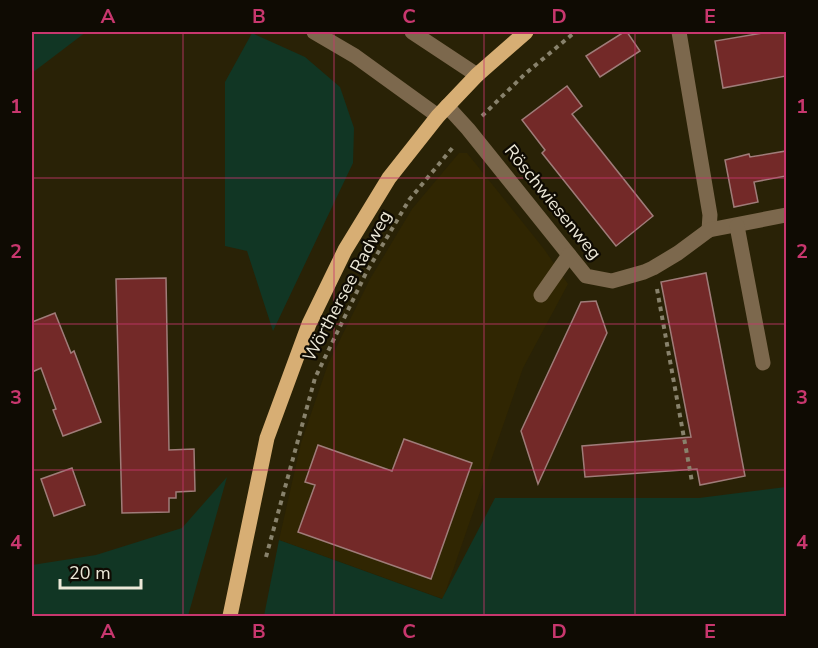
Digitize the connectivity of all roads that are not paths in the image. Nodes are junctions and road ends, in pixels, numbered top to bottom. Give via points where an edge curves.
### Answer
1 (314, 32) edge
2 (412, 32) edge
3 (526, 32) edge
4 (679, 32) edge
5 (477, 75) junction
6 (443, 111) junction
7 (786, 215) edge
8 (737, 226) junction
9 (709, 230) junction
10 (568, 255) junction
11 (541, 295) dead end
12 (763, 363) dead end
13 (230, 616) edge

1 - 6 street, Röschwiesenweg
2 - 5 street
3 - 5 main road
4 - 9 street via 710,215
5 - 6 main road
6 - 10 street, Röschwiesenweg via 468,129
6 - 13 main road via 389,178 345,250 309,324 267,438
7 - 8 street, Röschwiesenweg
8 - 9 street, Röschwiesenweg
8 - 12 street
9 - 10 street, Röschwiesenweg via 653,268 612,281 586,276
10 - 11 street

